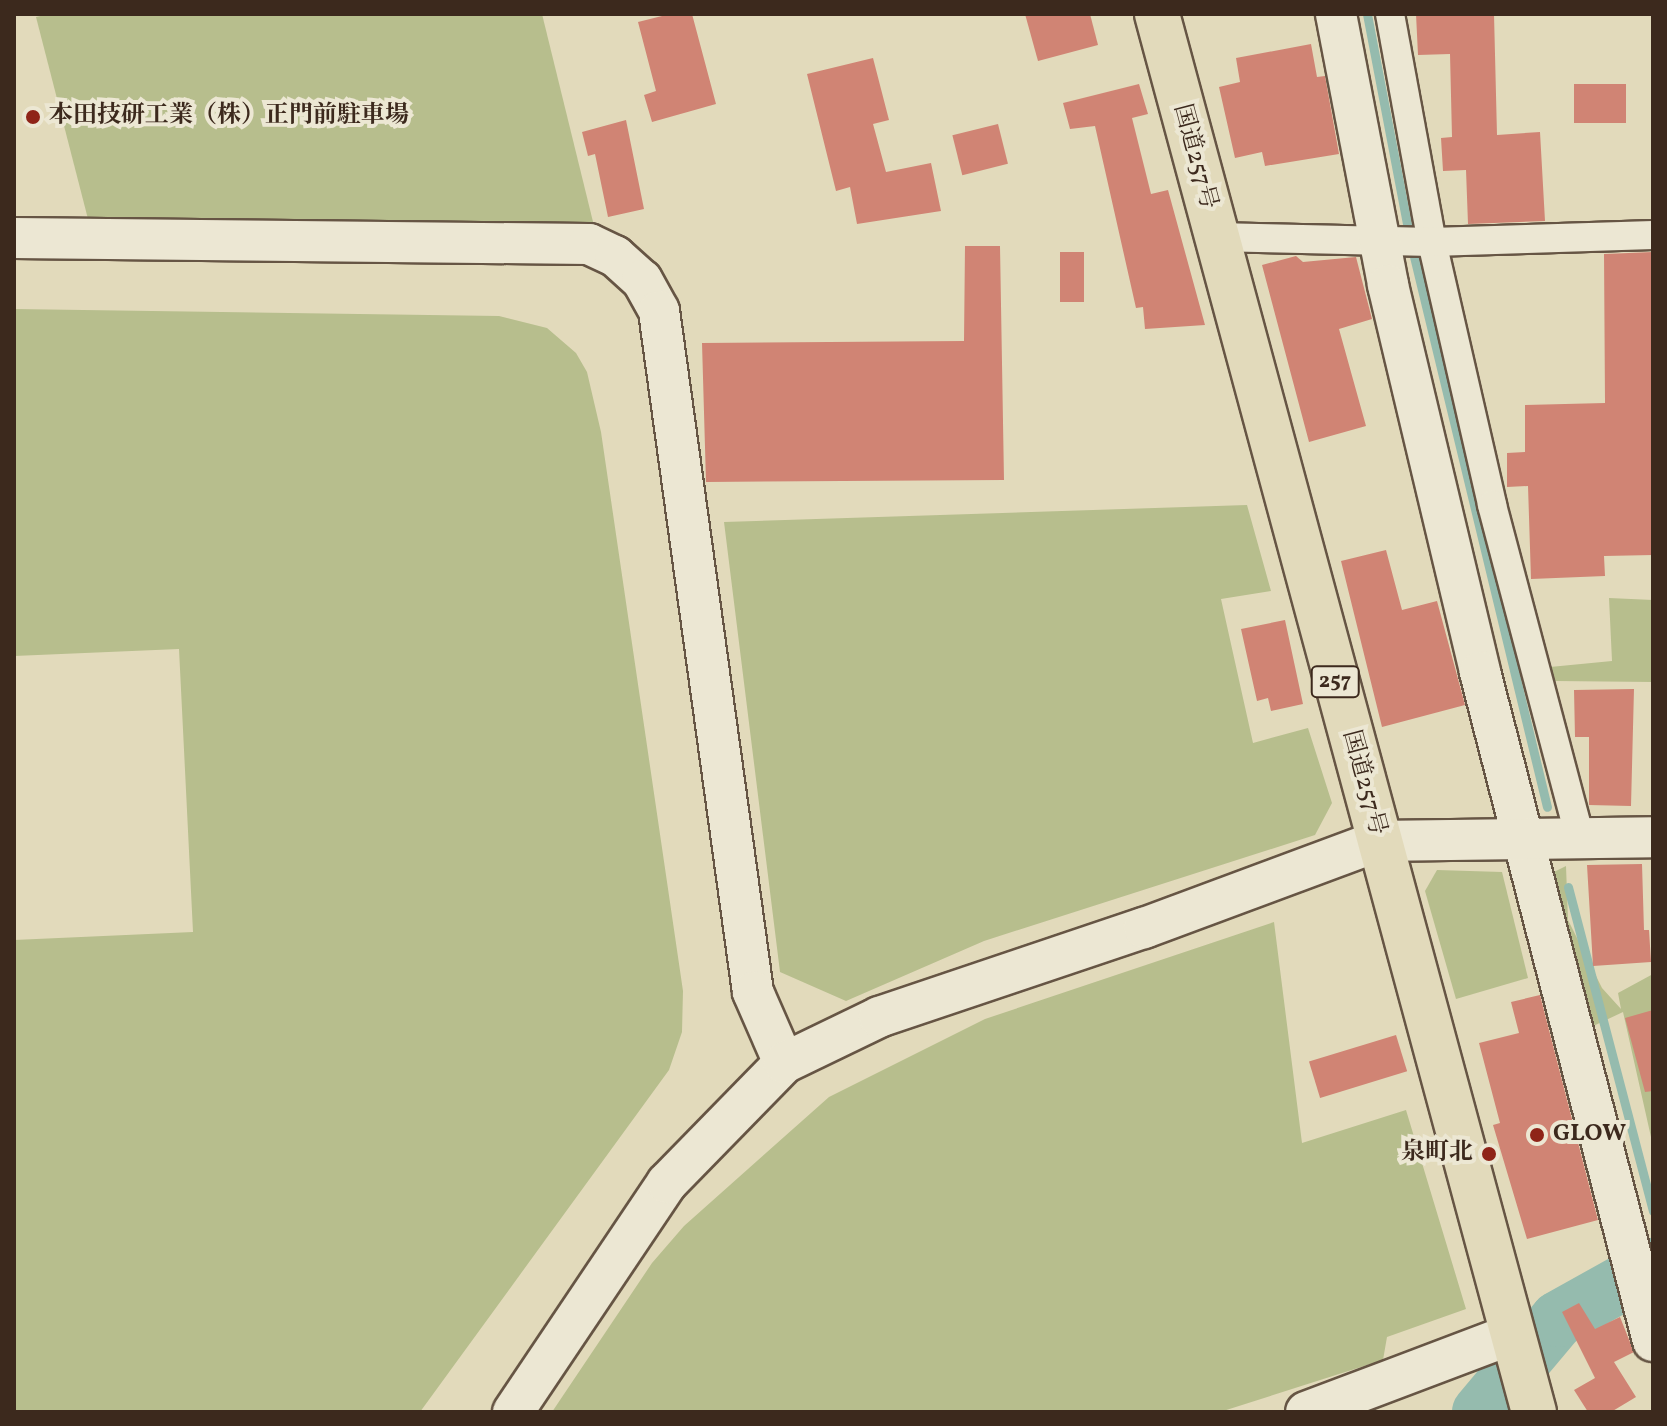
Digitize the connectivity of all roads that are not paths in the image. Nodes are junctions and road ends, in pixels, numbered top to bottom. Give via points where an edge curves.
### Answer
1 (1157, 14) edge
2 (1336, 14) edge
3 (1390, 14) edge
4 (1653, 235) edge
5 (1215, 237) junction
6 (14, 238) edge
7 (1379, 239) junction
8 (1432, 242) junction
9 (1526, 837) junction
10 (1580, 837) junction
11 (1653, 837) edge
12 (1378, 841) junction
13 (784, 1063) junction
14 (1649, 1322) edge
15 (1513, 1342) junction
16 (1531, 1401) edge
17 (513, 1412) edge
18 (1306, 1412) edge

1 - 5 highway, 国道257号 / 257
2 - 7 street
3 - 8 street
4 - 8 street
5 - 7 street
5 - 12 highway, 国道257号 / 257
6 - 13 street via 589,244 615,256 642,280 659,311 753,992
7 - 8 street
7 - 9 street via 1480,672
8 - 10 street via 1492,505
9 - 10 street
9 - 12 street
9 - 14 street
10 - 11 street
12 - 13 street via 1144,928 879,1017
12 - 15 highway, 国道257号 / 257
13 - 17 street via 667,1183
15 - 16 highway, 国道257号 / 257
15 - 18 street

